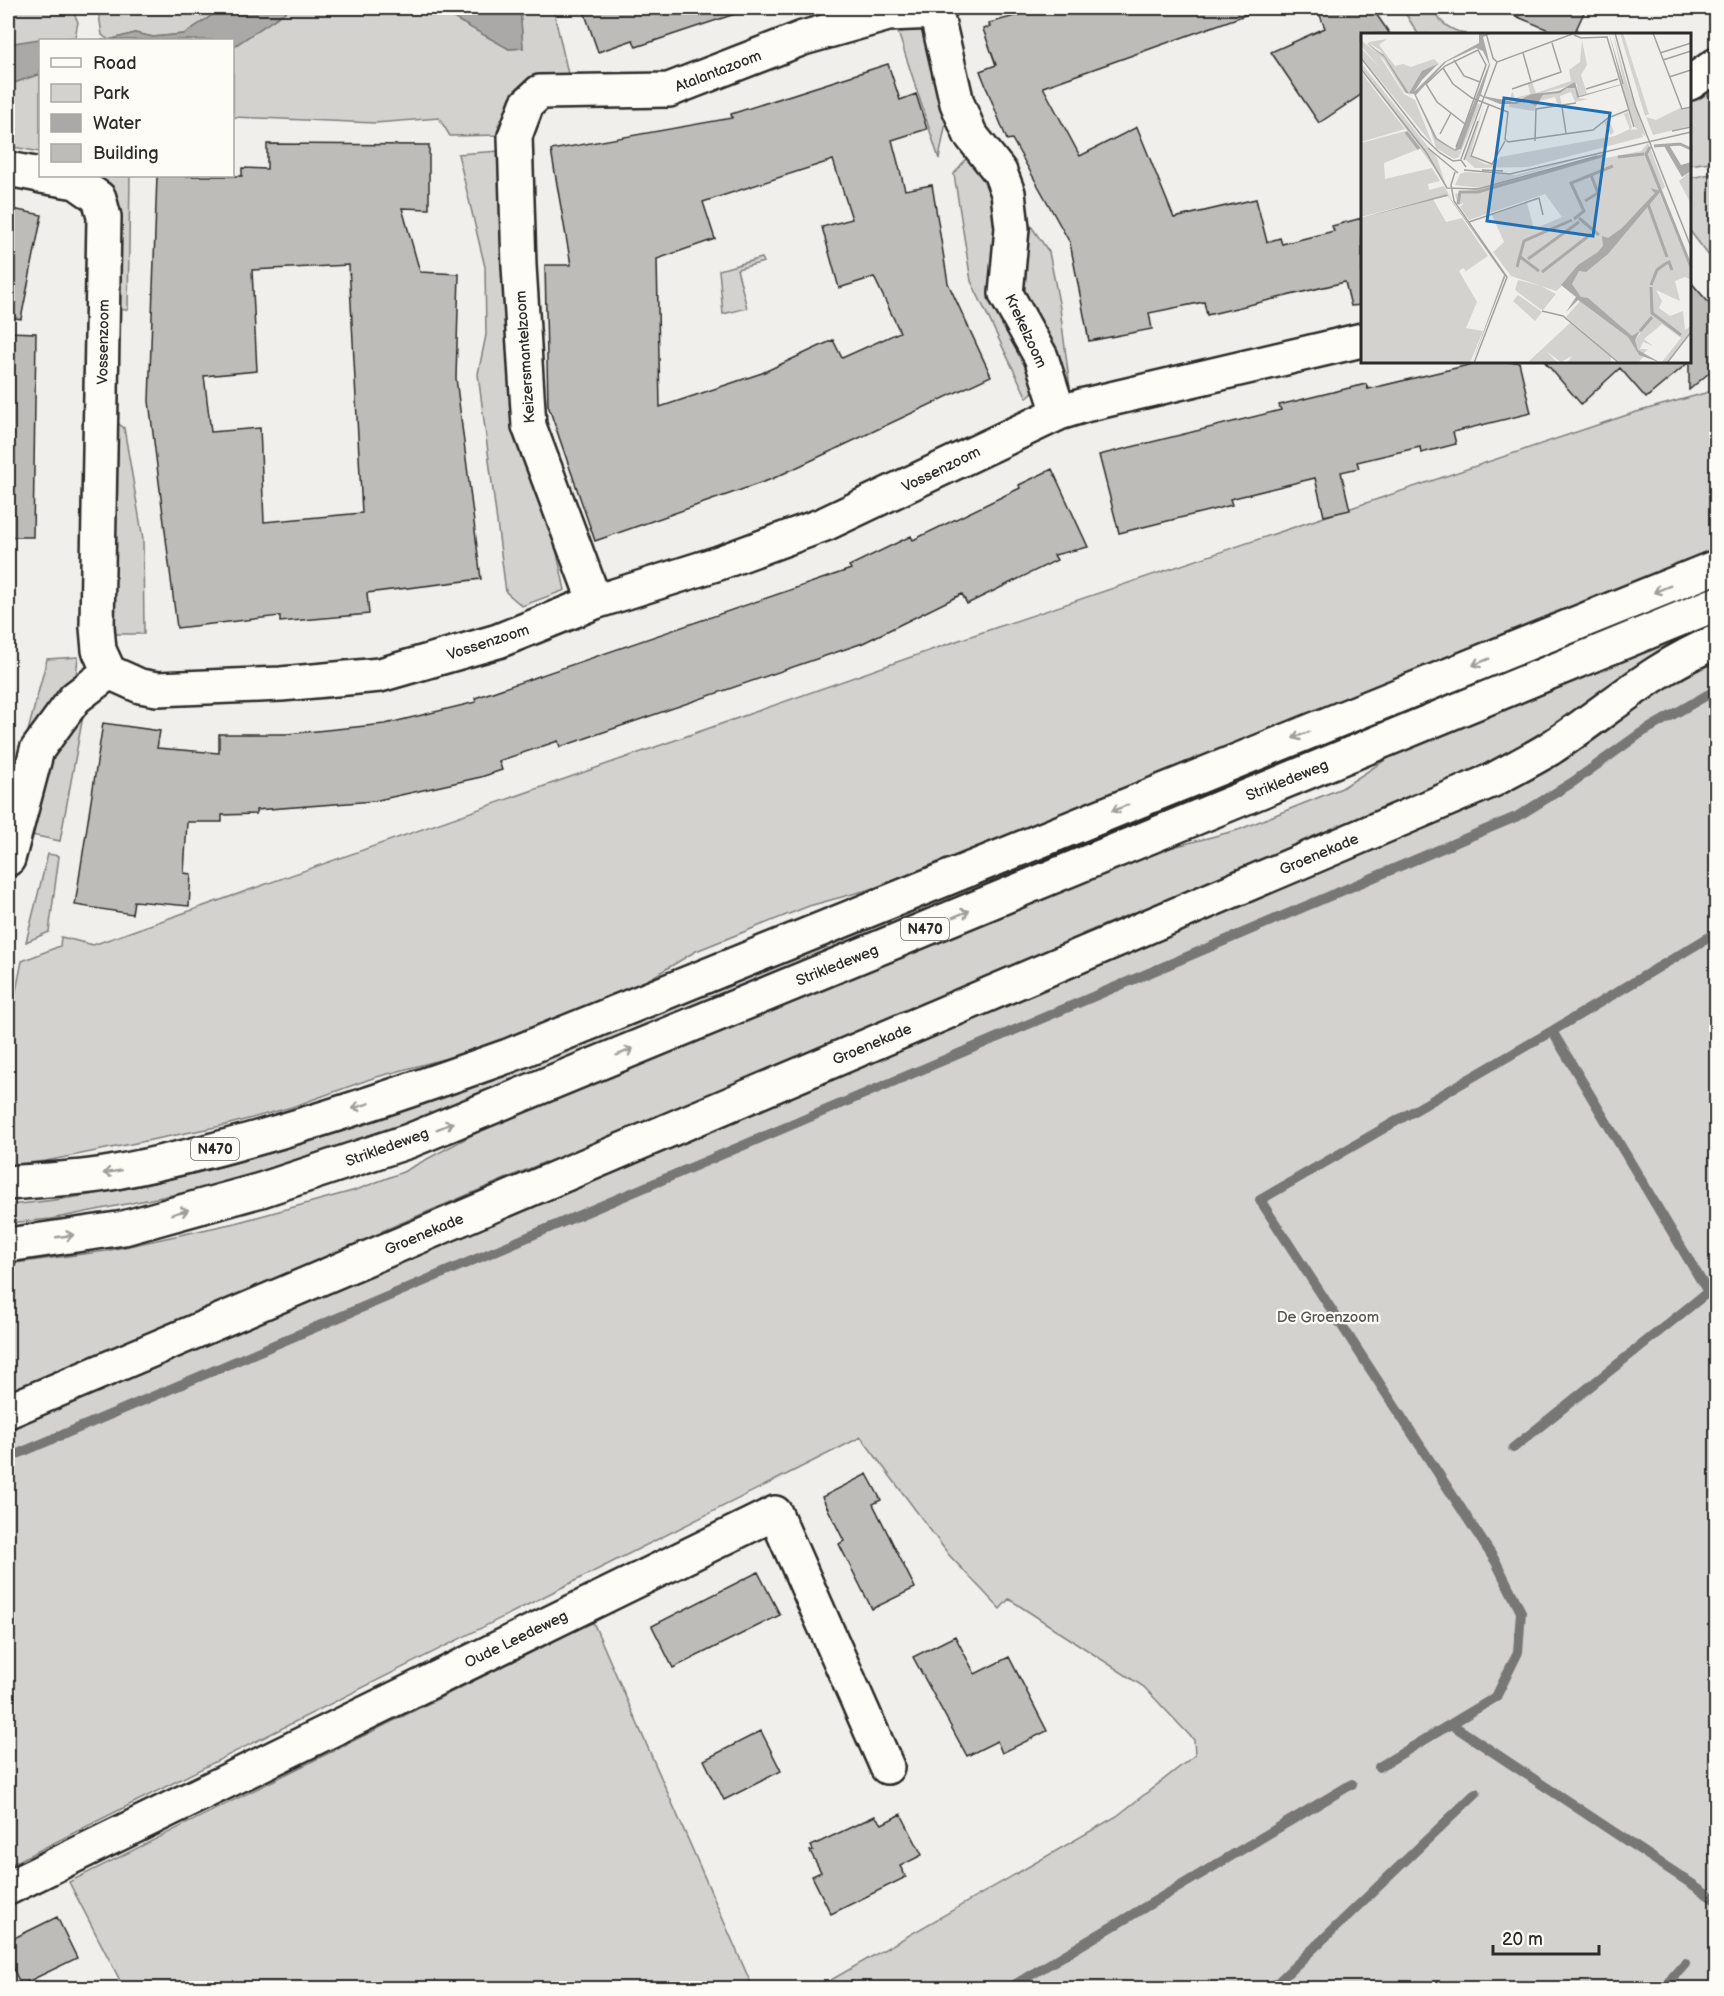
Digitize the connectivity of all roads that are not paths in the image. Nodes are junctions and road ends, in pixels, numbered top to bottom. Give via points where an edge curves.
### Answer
1 (938, 10) edge
2 (1716, 65) edge
3 (1691, 81) edge
4 (515, 136) joint
5 (8, 169) edge
6 (39, 176) edge
7 (47, 177) edge
8 (1361, 340) edge
9 (1059, 413) junction
10 (1716, 567) edge
11 (595, 602) junction
12 (1716, 604) edge
13 (1716, 642) edge
14 (109, 672) junction
15 (8, 858) edge
16 (8, 1183) edge
17 (8, 1245) edge
18 (8, 1412) edge
19 (887, 1767) dead end
20 (8, 1888) edge

1 - 4 street, Atalantazoom via 888,14 803,38 669,90 540,92 527,104
1 - 9 street, Krekelzoom via 957,103 970,134 1000,172 1008,193 1012,228 1006,294 1041,357
2 - 3 street
4 - 11 street, Keizersmantelzoom via 529,426
5 - 6 street, Vossenzoom
7 - 14 street, Vossenzoom via 76,182 99,198 104,217 97,627 99,650
8 - 9 street, Vossenzoom
9 - 11 street, Vossenzoom via 825,524
10 -> 16 street, N470 via 508,1056 258,1139 110,1173
11 - 14 street, Vossenzoom via 498,641 380,675 157,689
17 -> 12 street, Strikledeweg / N470 via 124,1228 261,1190 410,1141
13 - 18 street, Groenekade via 1691,652 1550,748 1493,780
14 - 15 street via 75,698 37,750
19 - 20 street, Oude Leedeweg via 775,1513

